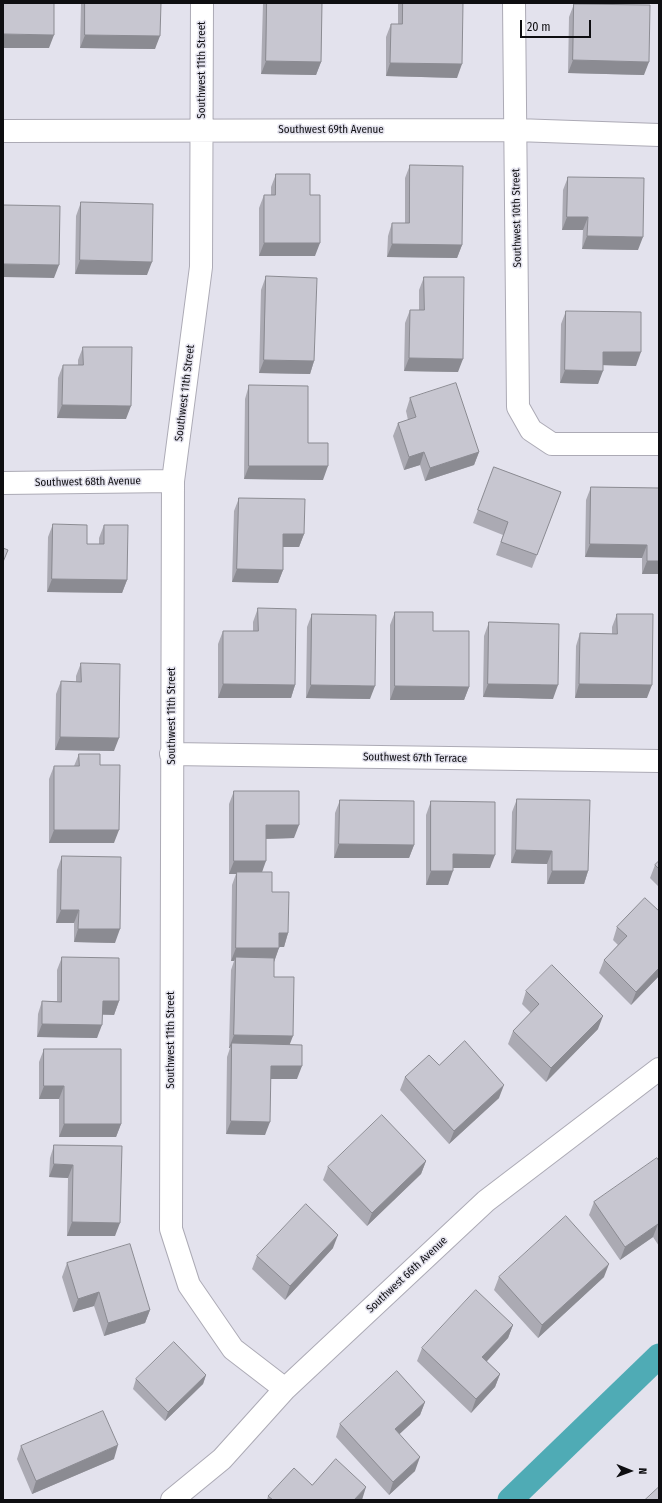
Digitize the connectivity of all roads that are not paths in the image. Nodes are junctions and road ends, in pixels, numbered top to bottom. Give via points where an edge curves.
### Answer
1 (202, 3) edge
2 (514, 3) edge
3 (516, 130) junction
4 (3, 131) edge
5 (202, 131) junction
6 (659, 134) edge
7 (659, 444) edge
8 (173, 481) junction
9 (3, 483) edge
10 (171, 754) junction
11 (659, 761) edge
12 (659, 1069) edge
13 (285, 1389) junction
14 (172, 1500) edge

1 - 5 street, Southwest 11th Street
2 - 3 street, Southwest 10th Street
3 - 5 street, Southwest 69th Avenue
3 - 6 street, Southwest 69th Avenue
3 - 7 street, Southwest 10th Street via 518,407 531,430 552,444
4 - 5 street, Southwest 69th Avenue
5 - 8 street, Southwest 11th Street via 201,267
8 - 9 street, Southwest 68th Avenue
8 - 10 street, Southwest 11th Street
10 - 11 street, Southwest 67th Terrace
10 - 13 street, Southwest 11th Street via 171,1229 188,1285 233,1349
12 - 13 street, Southwest 66th Avenue via 486,1201
13 - 14 street, Southwest 66th Avenue via 222,1459

